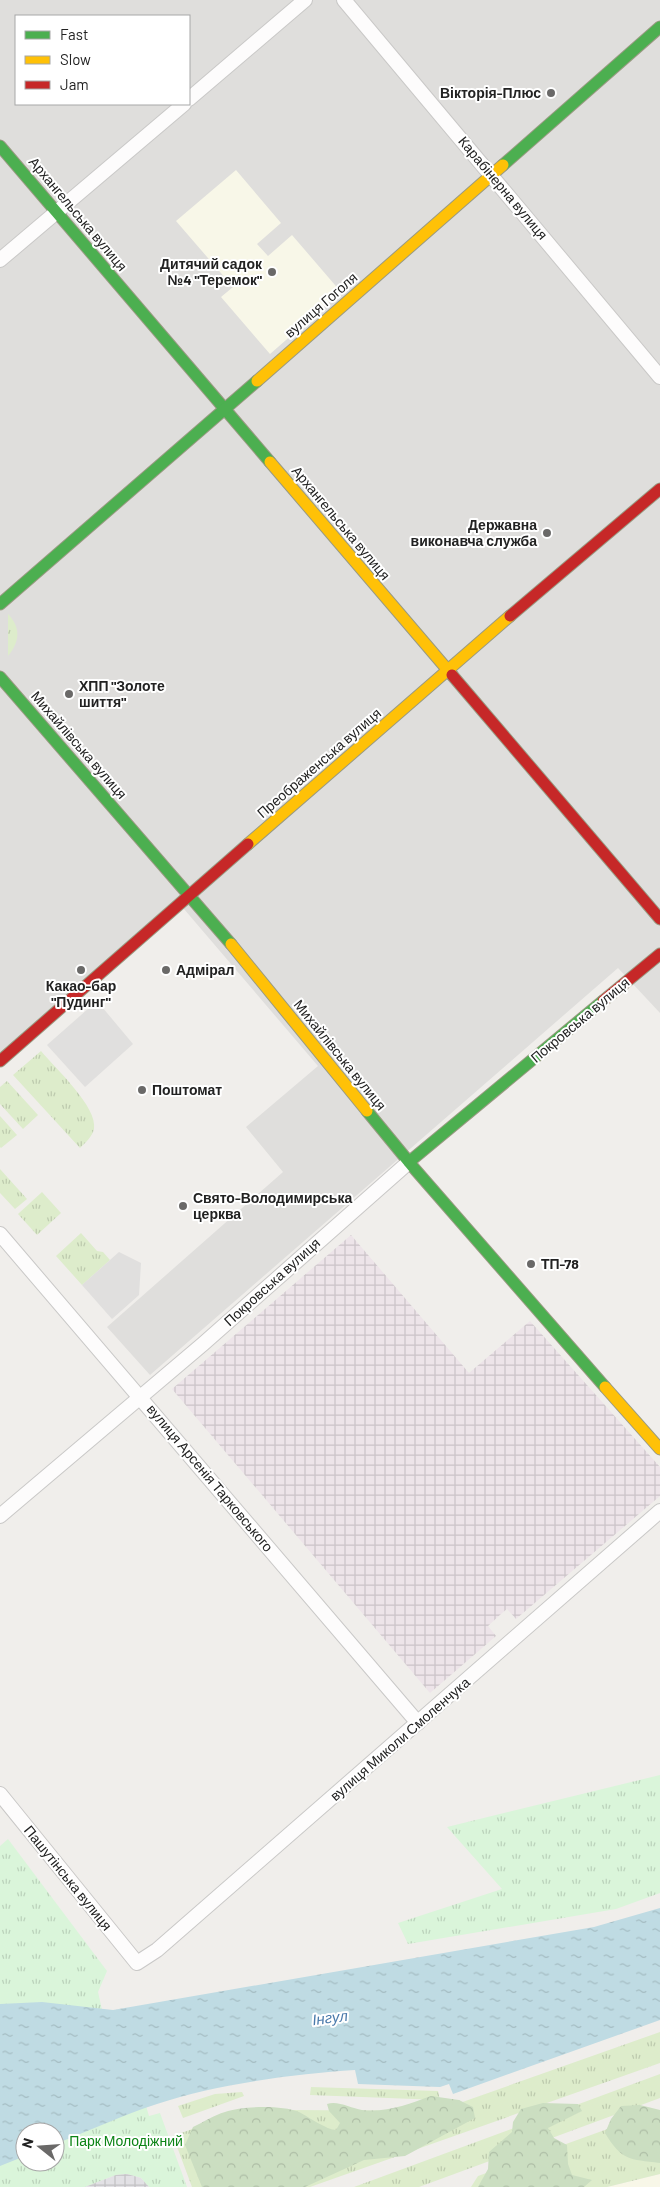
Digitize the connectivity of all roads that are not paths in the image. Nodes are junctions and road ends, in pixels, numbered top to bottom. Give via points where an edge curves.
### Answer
1 (305, 0) edge
2 (344, 0) edge
3 (660, 27) edge
4 (190, 98) edge
5 (183, 105) edge
6 (0, 146) edge
7 (492, 175) junction
8 (57, 212) junction
9 (0, 260) edge
10 (660, 377) edge
11 (225, 409) junction
12 (660, 489) edge
13 (0, 604) edge
14 (447, 670) junction
15 (0, 677) edge
16 (190, 895) junction
17 (660, 919) edge
18 (660, 954) edge
19 (0, 1061) edge
20 (408, 1162) junction
21 (0, 1234) edge
22 (141, 1397) junction
23 (660, 1449) edge
24 (660, 1511) edge
25 (0, 1516) edge
26 (418, 1723) junction
27 (0, 1794) edge
28 (137, 1963) joint

1 - 4 street
2 - 7 street, Карабінерна вулиця
3 - 7 street, вулиця Гоголя
5 - 8 street
6 - 8 street, Архангельська вулиця
7 - 10 street, Карабінерна вулиця
7 - 11 street, вулиця Гоголя
8 - 9 street
8 - 11 street, Архангельська вулиця
11 - 13 street, вулиця Гоголя
11 - 14 street, Архангельська вулиця
12 - 14 street, Преображенська вулиця
14 - 16 street, Преображенська вулиця
14 - 17 street, Архангельська вулиця
15 - 16 street, Михайлівська вулиця
16 - 19 street, Преображенська вулиця
16 - 20 street, Михайлівська вулиця
18 - 20 street, Покровська вулиця
20 - 22 street, Покровська вулиця
20 - 23 street, Михайлівська вулиця
21 - 22 street, вулиця Арсенія Тарковського
22 - 25 street, Покровська вулиця
22 - 26 street, вулиця Арсенія Тарковського
24 - 26 street, вулиця Миколи Смоленчука
26 - 28 street, вулиця Миколи Смоленчука via 157,1950
27 - 28 street, Пашутінська вулиця

